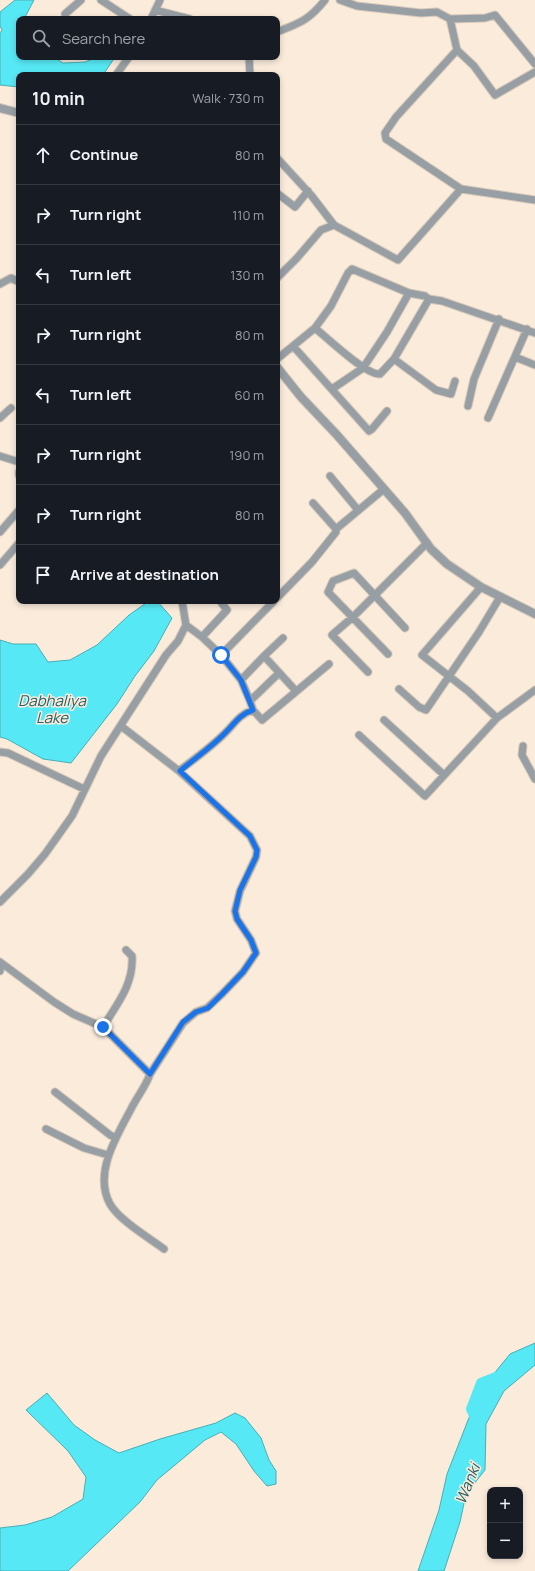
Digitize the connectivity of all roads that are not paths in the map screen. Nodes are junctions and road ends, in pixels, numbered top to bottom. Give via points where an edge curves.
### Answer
1 (81, 0) edge
2 (101, 0) edge
3 (160, 0) edge
4 (325, 0) edge
5 (340, 0) edge
6 (155, 10) junction
7 (65, 14) dead end
8 (125, 16) edge
9 (152, 16) edge
10 (178, 16) edge
11 (450, 19) junction
12 (280, 31) edge
13 (457, 50) junction
14 (127, 60) edge
15 (249, 60) edge
16 (535, 64) edge
17 (118, 72) edge
18 (250, 72) edge
19 (535, 72) edge
20 (0, 108) edge
21 (16, 112) edge
22 (280, 164) edge
23 (461, 189) junction
24 (308, 191) junction
25 (280, 195) edge
26 (535, 200) edge
27 (334, 225) junction
28 (280, 275) edge
29 (16, 281) edge
30 (0, 284) edge
31 (409, 293) junction
32 (429, 299) junction
33 (499, 319) junction
34 (315, 328) junction
35 (527, 329) junction
36 (535, 333) edge
37 (293, 346) junction
38 (280, 357) edge
39 (515, 357) junction
40 (394, 359) junction
41 (535, 365) edge
42 (363, 368) junction
43 (280, 371) edge
44 (455, 381) dead end
45 (332, 389) junction
46 (468, 406) dead end
47 (11, 408) dead end
48 (387, 411) dead end
49 (0, 418) edge
50 (488, 418) dead end
51 (0, 456) edge
52 (16, 461) edge
53 (330, 476) dead end
54 (384, 489) junction
55 (313, 503) dead end
56 (358, 510) junction
57 (16, 513) edge
58 (336, 529) junction
59 (0, 532) edge
60 (427, 543) junction
61 (16, 546) edge
62 (0, 565) edge
63 (481, 587) junction
64 (280, 595) edge
65 (374, 595) junction
66 (500, 597) junction
67 (182, 604) edge
68 (222, 604) edge
69 (271, 604) edge
70 (535, 614) edge
71 (352, 618) junction
72 (186, 625) junction
73 (405, 628) dead end
74 (202, 637) junction
75 (283, 638) dead end
76 (388, 654) dead end
77 (221, 655) junction
78 (264, 656) junction
79 (329, 664) dead end
80 (368, 672) dead end
81 (279, 673) junction
82 (449, 677) junction
83 (241, 680) junction
84 (399, 689) dead end
85 (535, 690) edge
86 (296, 691) junction
87 (250, 701) junction
88 (253, 710) junction
89 (496, 718) junction
90 (384, 720) dead end
91 (121, 726) junction
92 (358, 735) dead end
93 (523, 746) dead end
94 (0, 752) edge
95 (180, 771) junction
96 (444, 775) junction
97 (535, 779) edge
98 (84, 788) junction
99 (0, 902) edge
100 (126, 950) dead end
101 (1, 962) edge
102 (0, 971) edge
103 (103, 1027) junction
104 (150, 1074) junction
105 (55, 1092) dead end
106 (46, 1129) dead end
107 (116, 1138) junction
108 (108, 1155) junction
109 (164, 1249) dead end

1 - 7 street
2 - 8 street
3 - 6 street
4 - 12 street via 314,14
5 - 11 street via 357,6 422,13 437,12
6 - 9 street
6 - 10 street
11 - 13 street
11 - 16 street via 485,18 495,15
13 - 19 street via 474,66 495,94
13 - 23 street via 384,133 386,139
14 - 17 street
15 - 18 street
20 - 21 street
22 - 24 street
23 - 26 street
23 - 27 street via 398,260
24 - 25 street via 295,207
24 - 27 street
27 - 28 street via 321,230
29 - 30 street via 10,278
31 - 32 street
31 - 34 street via 352,269
31 - 42 street via 388,332
32 - 33 street
32 - 40 street
33 - 35 street
33 - 46 street via 474,379
34 - 37 street
34 - 42 street
35 - 36 street
35 - 39 street
37 - 38 street
37 - 45 street
39 - 41 street
39 - 50 street
40 - 42 street via 380,374
40 - 44 street via 436,390 451,394
42 - 45 street
43 - 54 street via 300,397
45 - 48 street via 369,431
47 - 49 street
51 - 52 street
53 - 56 street
54 - 56 street
54 - 60 street
55 - 58 street
56 - 58 street
57 - 59 street
58 - 64 street via 312,562
60 - 63 street via 447,564
60 - 65 street
61 - 62 street
63 - 66 street
63 - 82 street via 422,655
65 - 71 street
65 - 71 street via 354,573 333,581 328,592
65 - 73 street
66 - 70 street
66 - 82 street
67 - 72 street
68 - 74 street via 227,610
69 - 77 street
71 - 76 street
71 - 80 street via 332,635
72 - 74 street
72 - 91 street
74 - 77 street
75 - 78 street
77 - 83 street
78 - 81 street
78 - 83 street
79 - 86 street
81 - 86 street
81 - 87 street
82 - 84 street via 426,710
82 - 89 street
83 - 87 street
85 - 89 street
86 - 88 street via 262,720
87 - 88 street
88 - 95 street via 237,719 224,735
89 - 96 street
90 - 96 street
91 - 95 street
91 - 98 street
92 - 96 street via 425,796
93 - 97 street via 522,755
94 - 98 street via 8,753
95 - 104 street via 250,836 257,850 240,890 235,911 256,953 243,972 208,1008 196,1012 183,1022
98 - 99 street via 72,816 45,854
100 - 103 street via 132,956 133,968 128,984
101 - 102 street
101 - 103 street via 54,1002 73,1014
103 - 104 street
104 - 107 street
105 - 107 street
106 - 108 street via 84,1148
107 - 108 street
108 - 109 street via 104,1187 110,1204 130,1225

